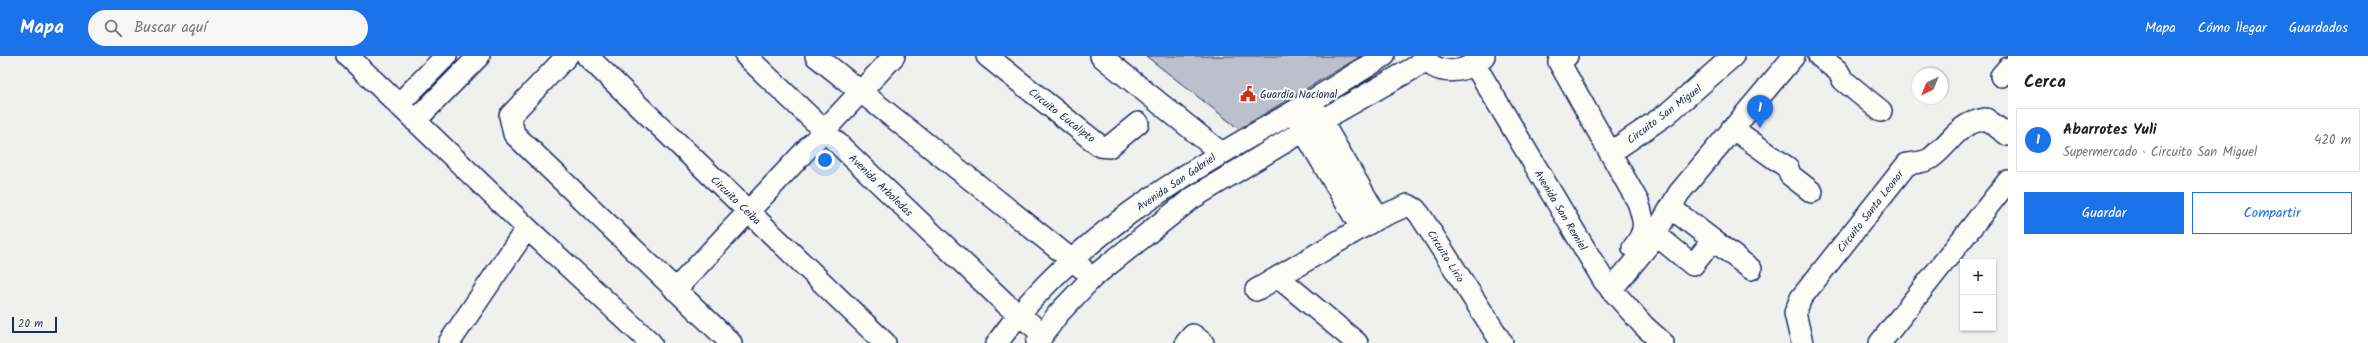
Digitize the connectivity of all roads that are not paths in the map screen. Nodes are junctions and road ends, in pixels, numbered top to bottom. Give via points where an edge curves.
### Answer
1 (348, 56) edge
2 (446, 56) edge
3 (479, 56) edge
4 (567, 56) edge
5 (587, 56) edge
6 (746, 56) edge
7 (816, 56) edge
8 (894, 56) edge
9 (987, 56) edge
10 (1101, 56) edge
11 (1384, 56) edge
12 (1567, 56) edge
13 (1733, 56) edge
14 (1794, 56) edge
15 (1804, 56) edge
16 (1819, 56) edge
17 (1424, 59) edge
18 (1480, 60) edge
19 (1843, 80) junction
20 (861, 91) junction
21 (1310, 101) junction
22 (398, 105) junction
23 (1881, 111) dead end
24 (1292, 112) junction
25 (415, 121) junction
26 (1322, 121) junction
27 (1138, 123) dead end
28 (1732, 128) junction
29 (824, 131) junction
30 (1303, 131) junction
31 (2008, 135) edge
32 (1220, 152) junction
33 (1610, 153) junction
34 (2008, 181) edge
35 (1812, 192) dead end
36 (1354, 197) junction
37 (1671, 208) junction
38 (748, 212) junction
39 (1378, 218) junction
40 (527, 228) junction
41 (1361, 228) junction
42 (1655, 234) junction
43 (1713, 240) junction
44 (1071, 259) junction
45 (1751, 269) dead end
46 (1093, 277) junction
47 (1278, 277) junction
48 (1608, 286) junction
49 (675, 290) junction
50 (1256, 290) dead end
51 (1017, 314) junction
52 (1040, 339) edge
53 (1498, 341) edge
54 (449, 343) edge
55 (651, 343) edge
56 (731, 343) edge
57 (885, 343) edge
58 (996, 343) edge
59 (1186, 343) edge
60 (1203, 343) edge
61 (1357, 343) edge
62 (1663, 343) edge
63 (1802, 343) edge
64 (1880, 343) edge

1 - 22 street
2 - 22 street
3 - 25 street
4 - 49 street via 510,116 514,134
5 - 38 street, Circuito Ceiba
6 - 29 street, Avenida Arboledas
7 - 20 street
8 - 20 street
9 - 27 street, Circuito Eucalipto via 1100,146 1109,147
10 - 32 street
11 - 21 street, Avenida San Gabriel
12 - 33 street via 1558,62
13 - 33 street, Circuito San Miguel via 1667,114
14 - 28 street
15 - 19 street via 1833,78
16 - 19 street via 1838,71
17 - 18 street, Avenida San Remiel via 1437,68 1450,71 1463,70
17 - 26 street, Avenida San Gabriel
18 - 48 street, Avenida San Remiel
19 - 23 street
20 - 29 street
20 - 44 street
21 - 24 street, Avenida San Gabriel
21 - 26 street
22 - 25 street
24 - 30 street
24 - 32 street, Avenida San Gabriel
25 - 40 street
26 - 30 street, Avenida San Gabriel
26 - 36 street
28 - 35 street via 1754,145 1759,154 1782,173 1790,175
28 - 37 street via 1679,193
29 - 38 street
29 - 51 street, Avenida Arboledas
30 - 36 street
30 - 46 street, Avenida San Gabriel via 1191,199
31 - 63 street, Circuito Santa Leonor via 1986,119 1974,120 1955,132 1930,159 1907,164 1801,298 1795,313
32 - 44 street, Avenida San Gabriel via 1150,198
33 - 48 street via 1638,202 1645,223 1642,236
34 - 64 street
36 - 39 street
36 - 41 street
37 - 42 street
37 - 43 street
38 - 49 street
38 - 57 street, Circuito Ceiba
39 - 41 street, Circuito Lirio
39 - 53 street, Circuito Lirio via 1408,205 1415,209
40 - 54 street
40 - 55 street
41 - 47 street, Circuito Lirio
42 - 43 street via 1693,265
42 - 48 street
43 - 45 street
44 - 46 street
44 - 51 street, Avenida San Gabriel
46 - 52 street, Avenida San Gabriel
47 - 50 street, Circuito Lirio
47 - 61 street
48 - 62 street, Avenida San Remiel
49 - 56 street
51 - 52 street, Avenida Arboledas
51 - 58 street, Avenida San Gabriel
59 - 60 street via 1193,335

